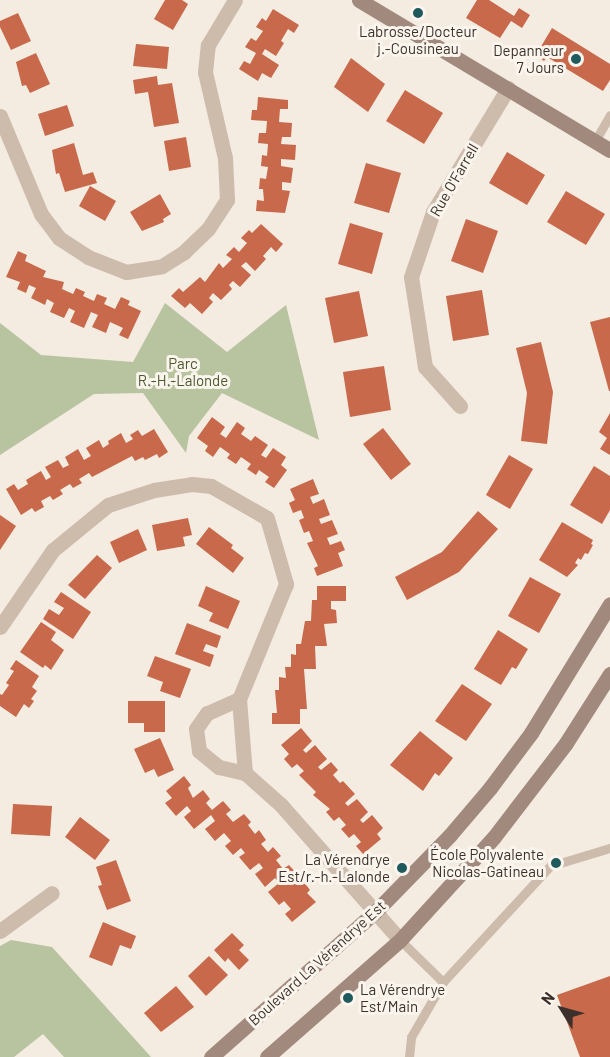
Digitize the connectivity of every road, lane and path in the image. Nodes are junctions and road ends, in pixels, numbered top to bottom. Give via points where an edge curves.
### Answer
1 (235, 0) edge
2 (359, 0) edge
3 (508, 88) junction
4 (610, 115) edge
5 (0, 116) edge
6 (595, 141) junction
7 (610, 150) edge
8 (460, 406) dead end
9 (610, 604) edge
10 (0, 627) edge
11 (610, 674) edge
12 (239, 699) junction
13 (245, 773) junction
14 (610, 848) edge
15 (52, 893) dead end
16 (374, 913) junction
17 (0, 931) edge
18 (399, 940) junction
19 (443, 982) junction
20 (211, 1057) edge
21 (267, 1057) edge
22 (409, 1057) edge

1 - 5 street via 208,45 205,72 225,158 227,200 208,229 162,266 126,272 88,257 59,238 41,214
2 - 3 main road
3 - 6 main road
3 - 8 street, Rue O'Farrell via 433,212 411,278 425,367
4 - 6 lane
6 - 7 main road
9 - 16 main road, Boulevard La Vérendrye Est via 531,733 490,788 410,879
10 - 12 street via 53,550 108,505 154,490 192,484 211,486 267,518 286,584
11 - 18 main road via 534,787 494,837
12 - 13 street
12 - 13 street via 207,713 196,729 199,751 219,767
13 - 16 street via 280,805
14 - 19 lane via 550,866
15 - 17 street
16 - 18 street
16 - 20 main road, Boulevard La Vérendrye Est
18 - 19 lane
18 - 21 main road
19 - 22 lane via 411,1037

